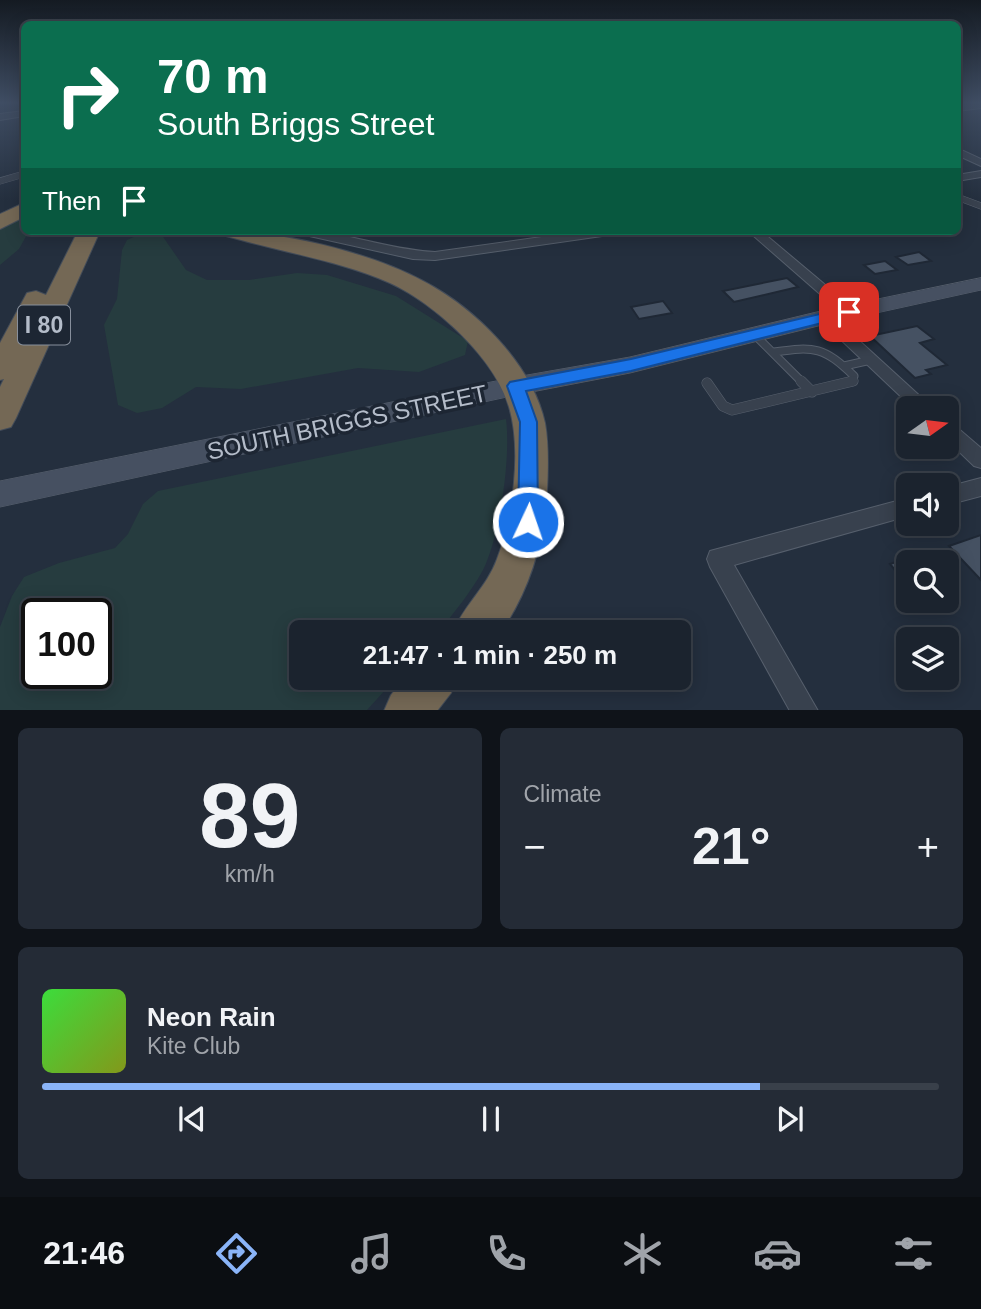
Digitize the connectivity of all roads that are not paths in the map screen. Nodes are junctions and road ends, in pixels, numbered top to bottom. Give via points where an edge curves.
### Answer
1 (961, 153) edge
2 (981, 163) edge
3 (981, 174) edge
4 (21, 175) edge
5 (961, 177) edge
6 (0, 181) edge
7 (961, 198) edge
8 (981, 206) edge
9 (21, 211) edge
10 (0, 223) edge
11 (69, 235) edge
12 (87, 235) edge
13 (249, 235) edge
14 (323, 235) edge
15 (581, 235) edge
16 (759, 235) edge
17 (981, 284) edge
18 (849, 312) junction
19 (825, 317) junction
20 (765, 344) junction
21 (872, 360) junction
22 (844, 366) junction
23 (0, 370) edge
24 (707, 383) dead end
25 (516, 386) junction
26 (812, 392) junction
27 (911, 396) edge
28 (0, 418) edge
29 (959, 440) edge
30 (981, 460) edge
31 (981, 487) edge
32 (959, 493) edge
33 (0, 494) edge
34 (896, 510) edge
35 (482, 620) edge
36 (424, 690) edge
37 (407, 710) edge
38 (805, 710) edge

1 - 2 street
3 - 5 street
4 - 6 lane
7 - 8 lane
9 - 10 highway
11 - 23 highway, I 80
12 - 28 highway, I 80
13 - 25 highway via 356,263 425,292 493,355
14 - 15 street via 435,256
16 - 18 street
17 - 18 street, SOUTH BRIGGS STREET
18 - 19 street, SOUTH BRIGGS STREET
19 - 20 street, SOUTH BRIGGS STREET
19 - 21 street
20 - 22 lane via 816,346
20 - 25 street, SOUTH BRIGGS STREET
20 - 26 lane
21 - 22 lane
21 - 27 street
22 - 26 lane via 854,376 852,383
24 - 26 lane via 723,406 732,410
25 - 33 street, SOUTH BRIGGS STREET
25 - 35 highway via 528,422 528,522 514,572
29 - 30 street
31 - 32 street
34 - 38 street via 718,559
36 - 37 highway

